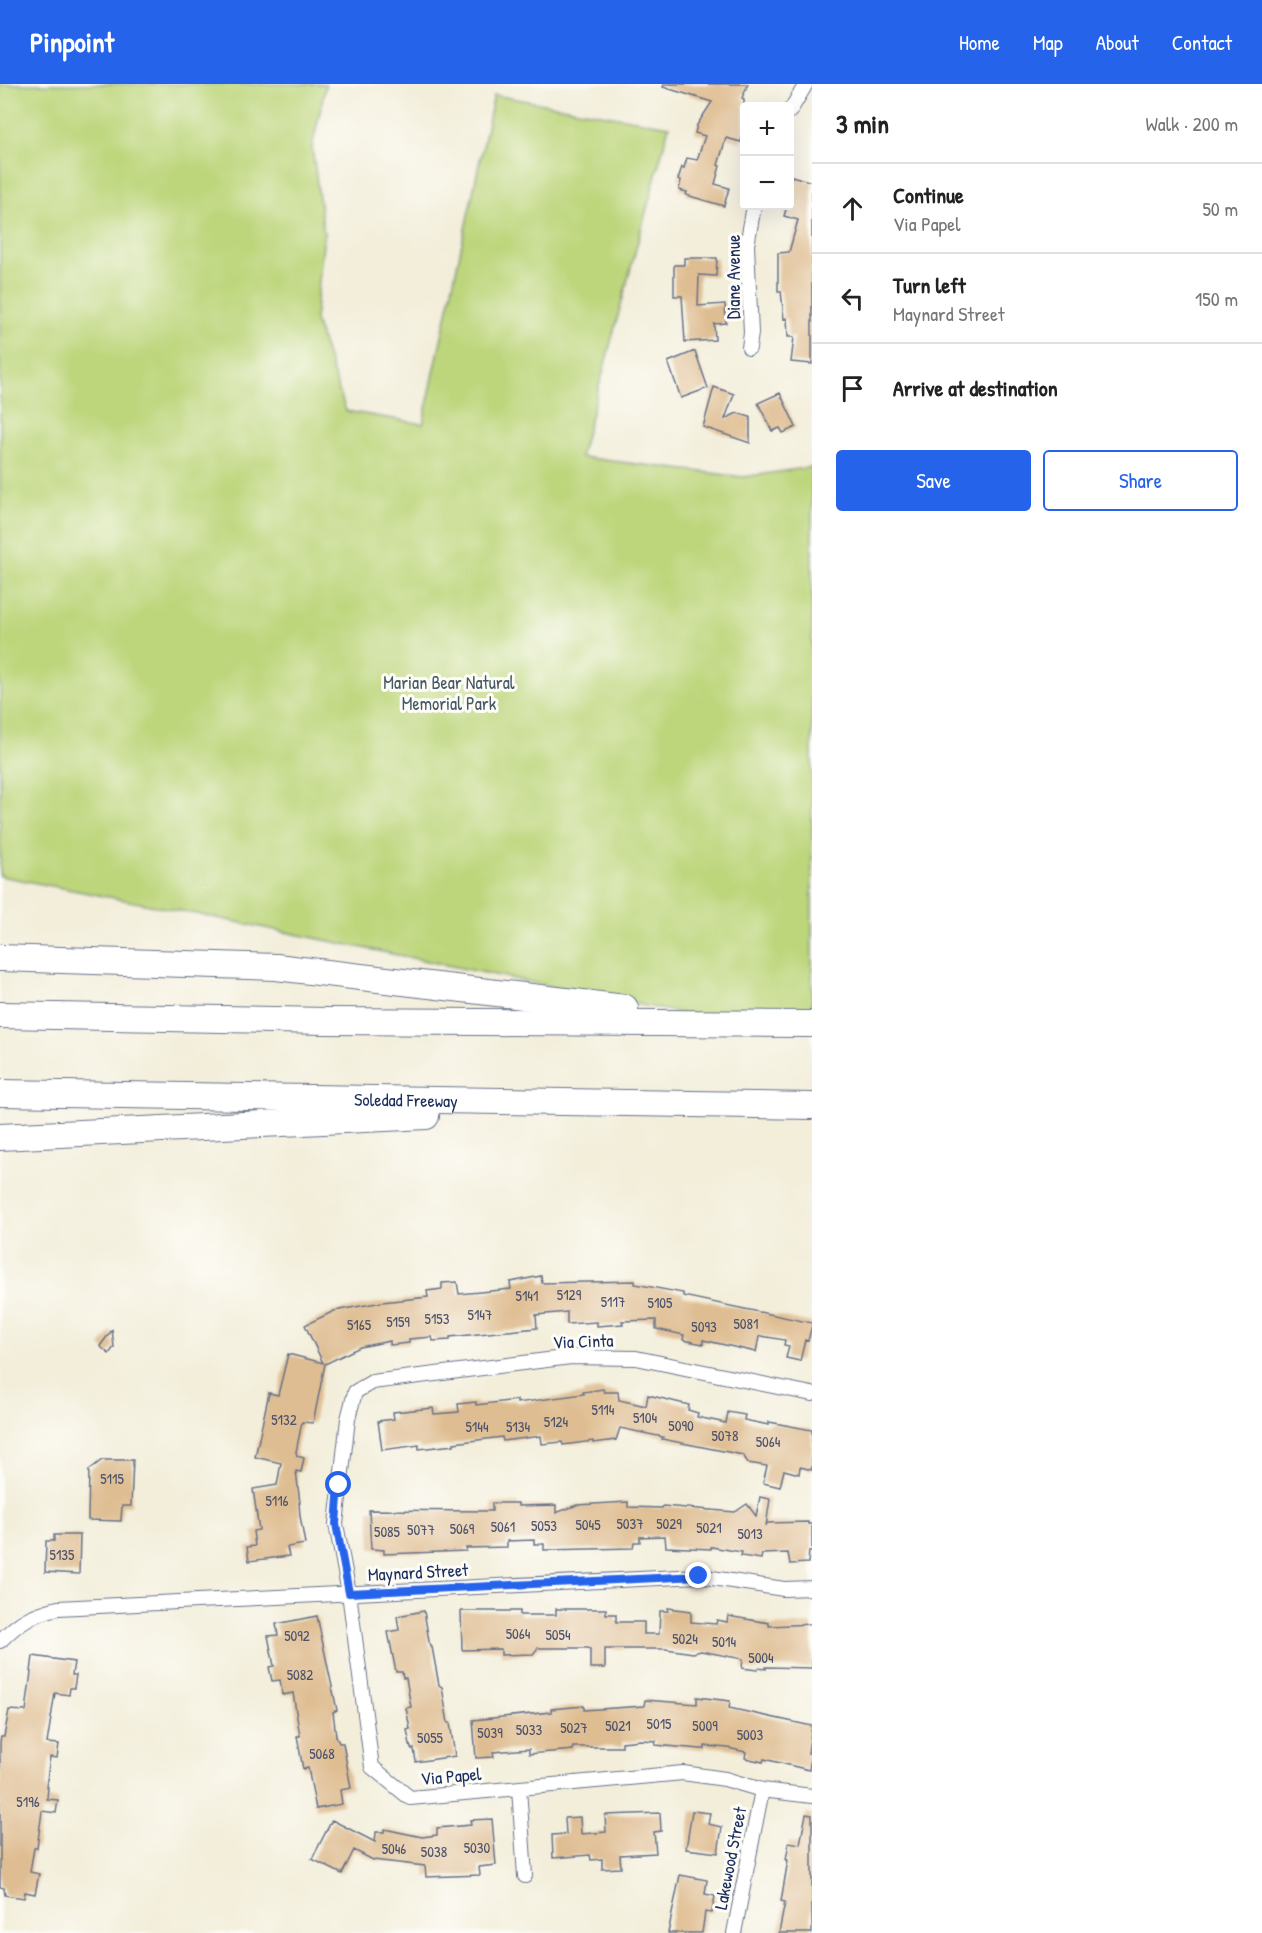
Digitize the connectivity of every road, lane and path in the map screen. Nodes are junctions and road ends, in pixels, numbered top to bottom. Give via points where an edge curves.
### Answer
1 (805, 84) edge
2 (794, 103) edge
3 (753, 210) edge
4 (749, 348) dead end
5 (0, 956) edge
6 (0, 1015) edge
7 (754, 1023) junction
8 (812, 1024) edge
9 (0, 1093) edge
10 (711, 1105) junction
11 (812, 1106) edge
12 (0, 1137) edge
13 (355, 1392) joint
14 (812, 1394) edge
15 (812, 1588) edge
16 (349, 1593) junction
17 (0, 1641) edge
18 (519, 1788) junction
19 (762, 1790) junction
20 (812, 1796) edge
21 (525, 1876) dead end
22 (734, 1933) edge

1 - 2 street
3 - 4 street, Diane Avenue via 747,245
5 - 7 highway via 276,967
6 - 7 highway
7 - 8 highway
9 - 10 highway, Soledad Freeway
10 - 11 highway, Soledad Freeway
10 - 12 highway
13 - 14 street, Via Cinta via 372,1382 571,1357 636,1358
13 - 16 street, Via Papel via 348,1419 336,1524
15 - 16 street, Maynard Street via 784,1589 699,1576
16 - 17 street, Maynard Street via 58,1608 17,1624
16 - 18 street, Via Papel via 372,1767 410,1797
18 - 19 street, Via Papel via 683,1773
18 - 21 street
19 - 20 street, Via Papel
19 - 22 street, Lakewood Street

